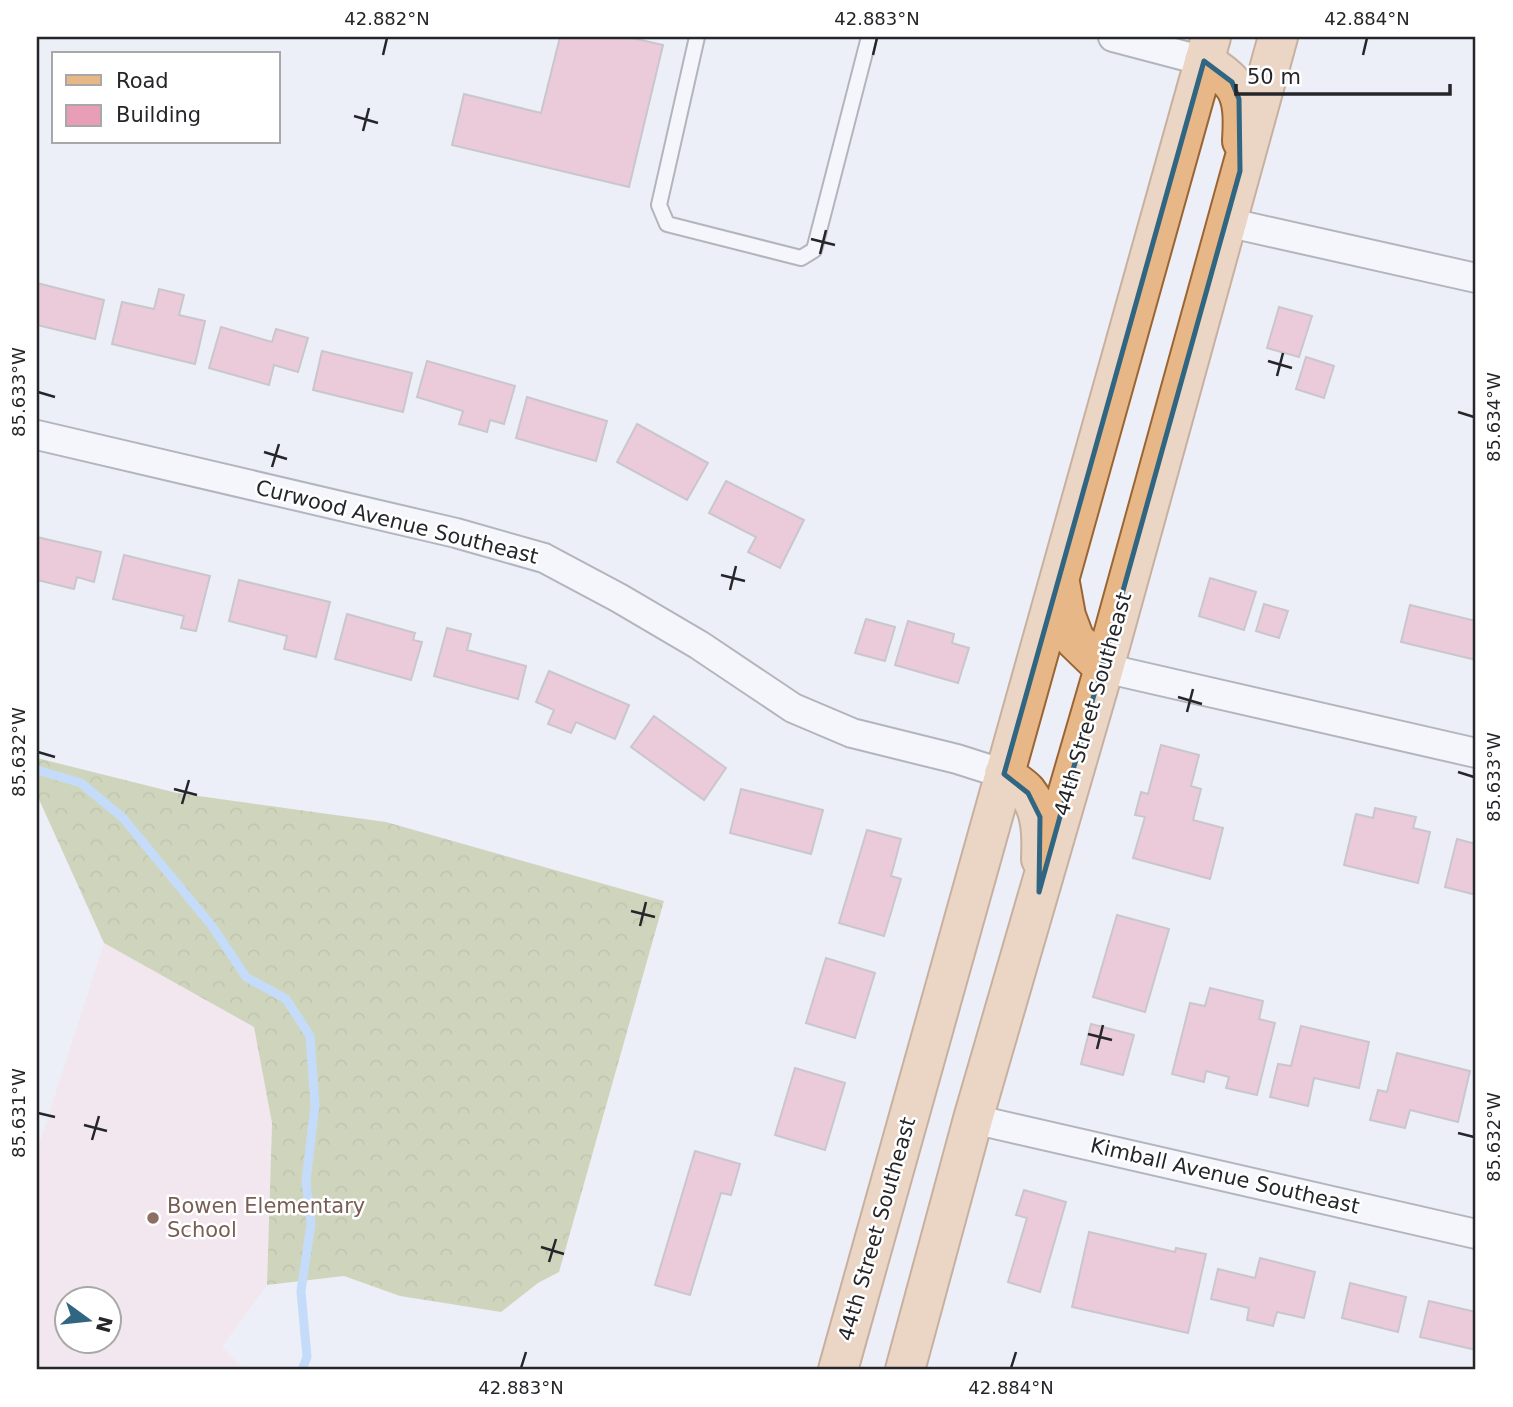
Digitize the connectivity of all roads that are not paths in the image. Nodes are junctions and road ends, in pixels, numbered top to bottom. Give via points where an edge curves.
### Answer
1 (697, 37) edge
2 (869, 37) edge
3 (1113, 37) edge
4 (1278, 37) edge
5 (1207, 49) edge
6 (1240, 171) junction
7 (1226, 222) junction
8 (1476, 278) edge
9 (37, 435) edge
10 (1059, 577) junction
11 (1104, 668) junction
12 (1476, 753) edge
13 (1004, 774) junction
14 (1039, 892) junction
15 (973, 1119) junction
16 (1476, 1234) edge
17 (838, 1370) edge
18 (905, 1370) edge

1 - 2 lane via 659,205 667,224 801,258 814,250
3 - 5 street
4 - 6 main road, 44th Street Southeast
5 - 6 main road via 1240,99
5 - 10 main road, 44th Street Southeast
6 - 7 main road, 44th Street Southeast
7 - 8 street
7 - 11 main road, 44th Street Southeast
9 - 13 street, Curwood Avenue Southeast via 456,533 544,558 699,645 793,708 852,733
10 - 11 main road via 1075,640
10 - 13 main road, 44th Street Southeast
11 - 12 street
11 - 14 main road, 44th Street Southeast
13 - 14 main road via 1028,793 1040,817
13 - 17 main road, 44th Street Southeast
14 - 15 main road, 44th Street Southeast
15 - 16 street, Kimball Avenue Southeast
15 - 18 main road, 44th Street Southeast

